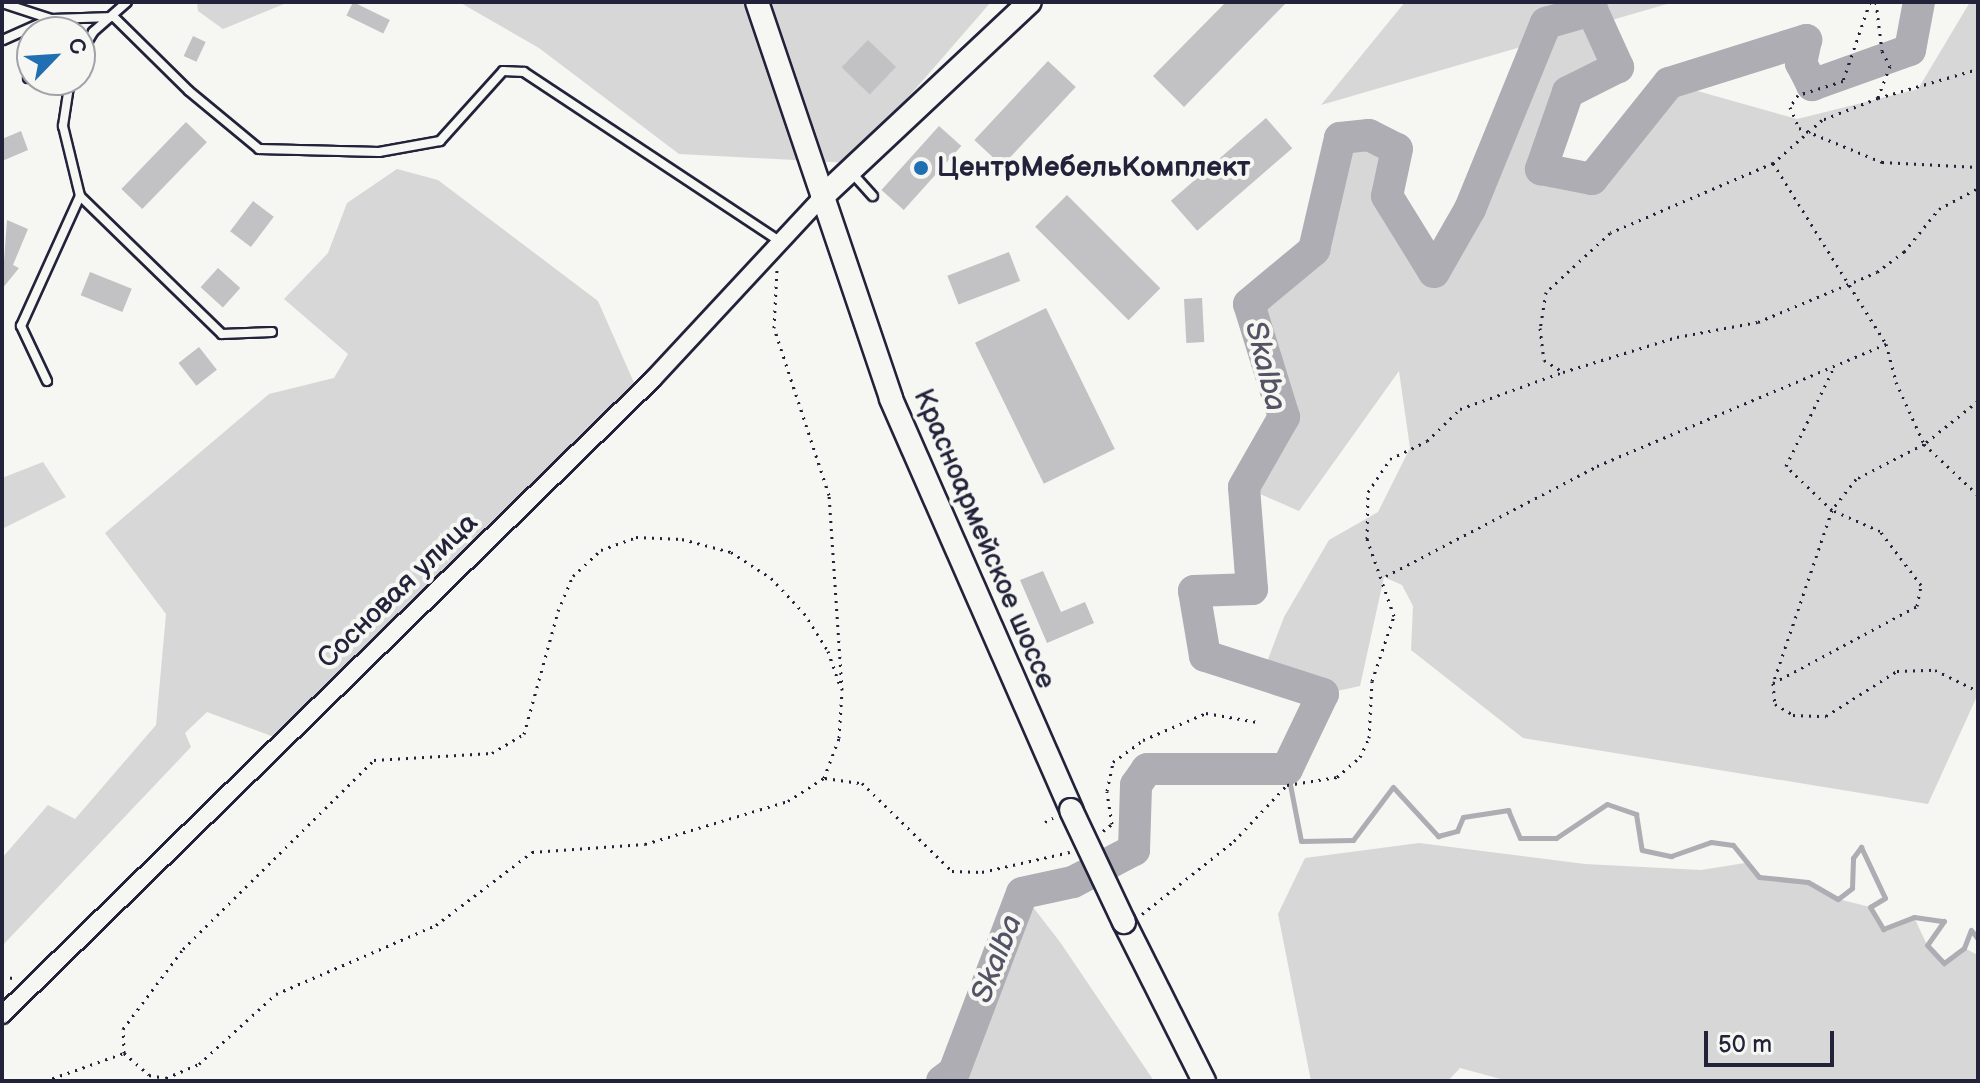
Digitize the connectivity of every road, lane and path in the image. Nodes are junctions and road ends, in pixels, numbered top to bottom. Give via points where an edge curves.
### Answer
1 (127, 2) edge
2 (757, 2) edge
3 (1030, 2) edge
4 (1873, 2) edge
5 (2, 3) edge
6 (42, 16) edge
7 (114, 17) junction
8 (96, 18) edge
9 (96, 30) edge
10 (1978, 69) edge
11 (68, 96) edge
12 (1878, 98) junction
13 (1806, 135) junction
14 (1773, 163) junction
15 (1978, 167) edge
16 (850, 171) junction
17 (1978, 188) edge
18 (80, 196) junction
19 (873, 196) dead end
20 (822, 197) junction
21 (779, 241) junction
22 (1851, 283) junction
23 (272, 332) dead end
24 (1886, 344) junction
25 (1833, 368) junction
26 (1563, 372) junction
27 (47, 381) dead end
28 (1978, 401) edge
29 (1924, 444) junction
30 (1978, 495) edge
31 (1832, 510) junction
32 (1384, 577) junction
33 (1773, 683) junction
34 (842, 690) junction
35 (1978, 691) edge
36 (1257, 722) dead end
37 (824, 778) junction
38 (1092, 841) dead end
39 (1081, 849) dead end
40 (1151, 911) dead end
41 (2, 1015) edge
42 (124, 1053) junction
43 (45, 1081) edge
44 (1204, 1081) edge

1 - 7 lane
2 - 20 main road, Красноармейское шоссе
3 - 16 main road
4 - 12 path via 1890,66
4 - 13 path via 1843,81 1798,95 1790,107
5 - 6 lane
7 - 8 lane
7 - 9 lane
7 - 21 lane via 189,91 259,149 379,152 440,141 503,71 524,72
10 - 12 path
11 - 18 lane via 63,126
12 - 13 path via 1822,120
13 - 14 path
13 - 15 path via 1882,162
14 - 22 path
14 - 26 path via 1610,233 1577,260 1546,292 1540,328 1544,360
16 - 19 lane
16 - 20 main road
17 - 22 path via 1939,209 1904,252
18 - 23 lane via 222,334
18 - 27 lane via 21,326
20 - 21 street, Сосновая улица
20 - 44 main road, Красноармейское шоссе, bridge via 927,490 1071,810
21 - 34 path via 774,328 829,495
21 - 41 street, Сосновая улица via 653,379
22 - 24 path
22 - 26 path via 1758,322 1677,337
24 - 25 path
24 - 29 path via 1896,382
25 - 31 path via 1786,466
25 - 32 path via 1597,466
26 - 32 path via 1460,409 1427,441 1390,459 1368,492 1367,539
28 - 29 path
29 - 30 path
29 - 31 path via 1856,479
31 - 33 path
31 - 33 path via 1880,531 1921,585 1917,606
32 - 40 path via 1394,616 1372,681 1369,738 1360,757 1337,777 1287,785 1234,841
33 - 35 path via 1775,704 1793,715 1826,716 1897,671 1935,670
34 - 37 path via 839,738
34 - 42 path via 828,651 804,613 771,578 731,552 682,539 636,537 601,550 573,576 524,734 492,753 374,760 183,949 123,1029
36 - 38 path via 1206,713 1143,740 1113,762 1107,791 1112,824
37 - 39 path via 862,783 952,871 982,872
37 - 42 path via 788,801 645,844 532,852 436,925 276,994 199,1064 166,1078 149,1075
42 - 43 path

